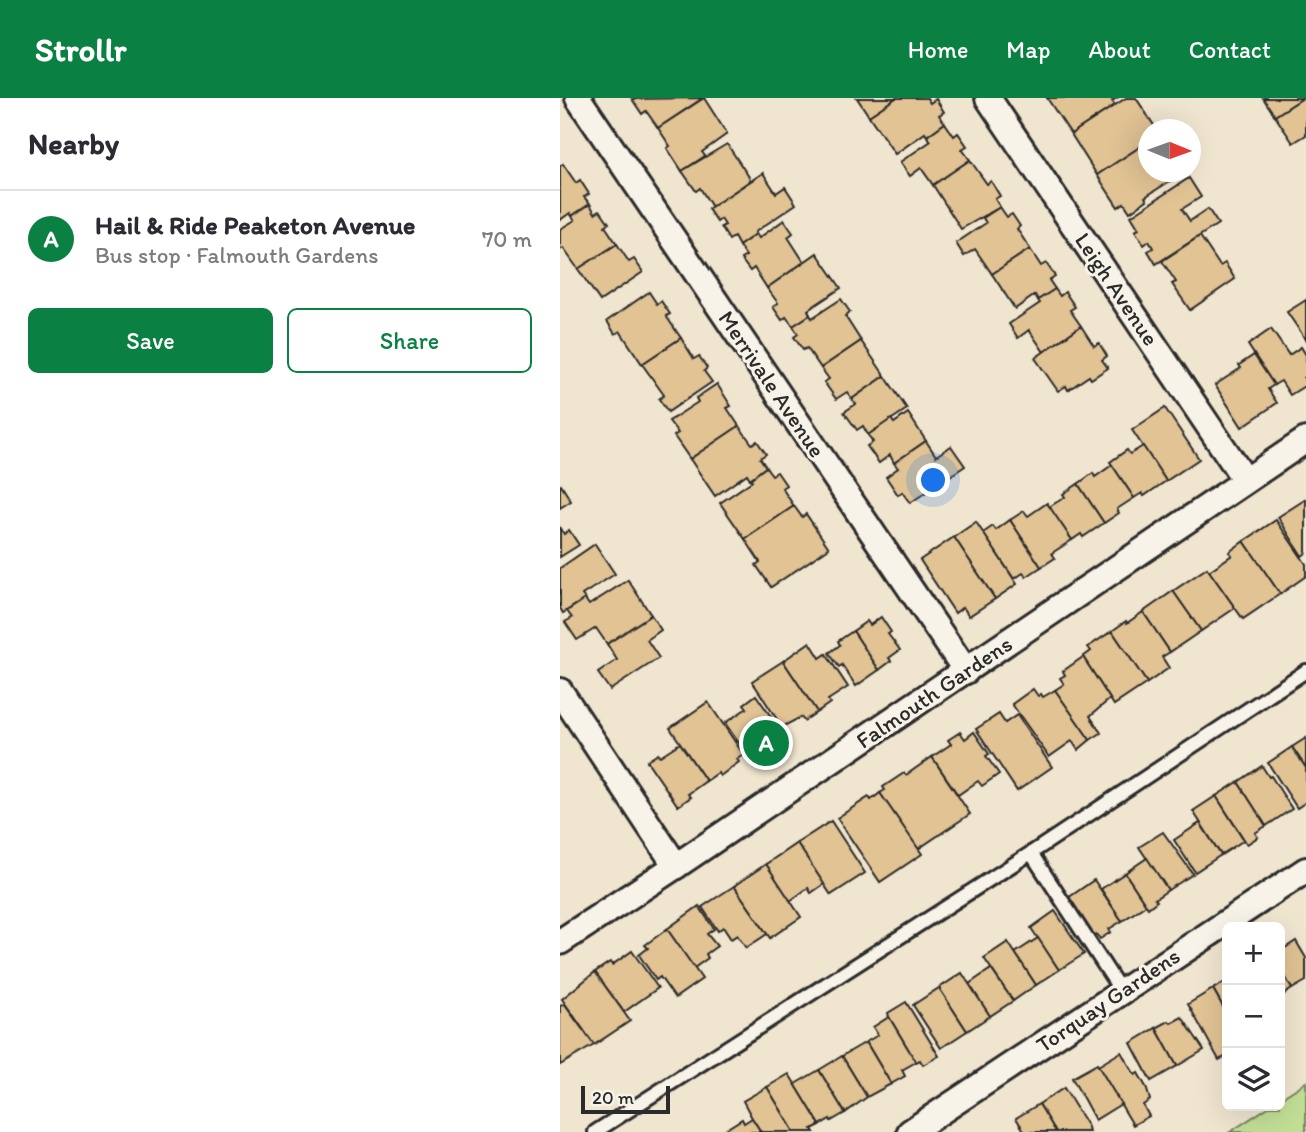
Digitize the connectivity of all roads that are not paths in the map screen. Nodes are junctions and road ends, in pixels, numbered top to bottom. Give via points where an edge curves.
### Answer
1 (578, 98) edge
2 (988, 98) edge
3 (1306, 440) edge
4 (1245, 480) junction
5 (966, 671) junction
6 (1306, 671) edge
7 (560, 691) edge
8 (1031, 853) junction
9 (676, 866) junction
10 (1306, 870) edge
11 (560, 942) edge
12 (1121, 992) junction
13 (595, 1132) edge
14 (910, 1132) edge

1 - 5 street, Merrivale Avenue
2 - 4 street, Leigh Avenue
3 - 4 street, Falmouth Gardens
4 - 5 street, Falmouth Gardens
5 - 9 street, Falmouth Gardens
6 - 8 lane
7 - 9 street
8 - 12 lane
8 - 13 lane
9 - 11 street, Falmouth Gardens
10 - 12 street, Torquay Gardens
12 - 14 street, Torquay Gardens

